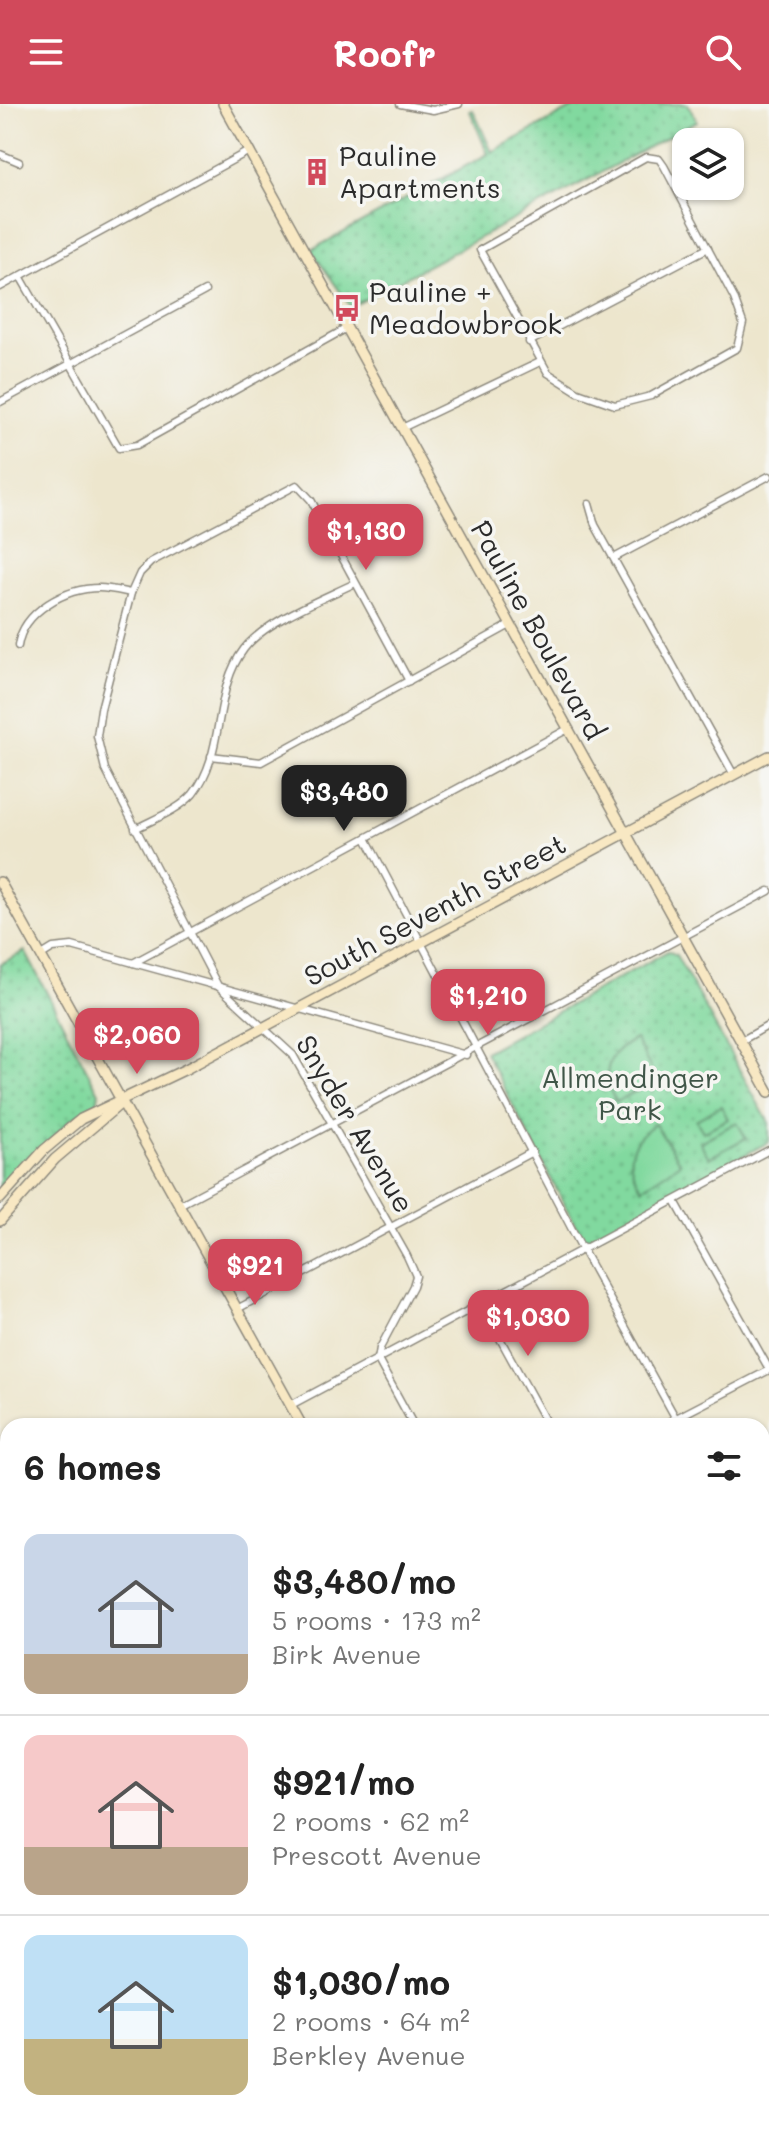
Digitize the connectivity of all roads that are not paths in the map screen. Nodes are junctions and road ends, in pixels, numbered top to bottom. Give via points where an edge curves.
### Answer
1 (223, 104) edge
2 (400, 104) edge
3 (459, 104) edge
4 (249, 151) junction
5 (0, 154) edge
6 (19, 162) dead end
7 (708, 248) junction
8 (20, 276) junction
9 (0, 287) edge
10 (205, 291) dead end
11 (347, 328) junction
12 (529, 342) junction
13 (540, 362) junction
14 (69, 365) junction
15 (0, 402) edge
16 (402, 428) junction
17 (769, 476) edge
18 (589, 504) dead end
19 (614, 558) junction
20 (355, 583) junction
21 (131, 593) junction
22 (510, 625) junction
23 (18, 646) dead end
24 (409, 681) junction
25 (568, 729) junction
26 (211, 756) junction
27 (769, 756) edge
28 (734, 775) junction
29 (135, 829) junction
30 (625, 833) junction
31 (366, 838) junction
32 (0, 882) edge
33 (769, 891) edge
34 (10, 901) junction
35 (0, 906) edge
36 (190, 931) junction
37 (683, 937) junction
38 (421, 942) junction
39 (40, 956) junction
40 (133, 963) junction
41 (218, 986) junction
42 (301, 1008) junction
43 (769, 1025) edge
44 (265, 1026) junction
45 (741, 1041) junction
46 (478, 1049) junction
47 (466, 1055) junction
48 (769, 1092) edge
49 (122, 1102) junction
50 (335, 1123) junction
51 (769, 1150) edge
52 (532, 1152) junction
53 (0, 1199) edge
54 (675, 1201) junction
55 (179, 1205) junction
56 (0, 1221) edge
57 (392, 1226) junction
58 (583, 1250) junction
59 (481, 1304) junction
60 (237, 1309) junction
61 (378, 1360) junction
62 (769, 1370) edge
63 (291, 1405) junction
64 (298, 1418) edge
65 (410, 1418) edge
66 (544, 1418) edge
67 (676, 1418) joint

1 - 4 street, Pauline Boulevard
2 - 3 street via 433,110
4 - 8 street
4 - 11 street, Pauline Boulevard
5 - 6 street
7 - 12 street
7 - 12 street via 664,166 659,159 646,157 480,250
7 - 13 street via 739,308 743,323 737,348 639,402 615,405 578,392
8 - 9 street
8 - 14 street
10 - 14 street
11 - 14 street via 125,448 114,444
11 - 16 street, Pauline Boulevard
12 - 13 street
13 - 16 street
14 - 15 street
16 - 22 street, Pauline Boulevard
17 - 19 street
18 - 19 street
19 - 28 street
20 - 21 street via 311,500 297,485 151,562
20 - 24 street
20 - 26 street via 262,631 245,647 226,684
21 - 23 street via 100,588 53,601 25,627
21 - 29 street, Snyder Avenue via 97,736 105,769
22 - 24 street
22 - 25 street, Pauline Boulevard
24 - 26 street via 261,762
25 - 30 street, Pauline Boulevard
25 - 31 street
26 - 29 street via 193,794
27 - 28 street, South Seventh Street
28 - 30 street, South Seventh Street
29 - 36 street, Snyder Avenue
30 - 37 street, Pauline Boulevard
30 - 38 street, South Seventh Street
31 - 36 street
31 - 38 street
32 - 34 street
33 - 37 street
34 - 35 street
34 - 39 street
36 - 40 street
36 - 41 street, Snyder Avenue
37 - 45 street, Pauline Boulevard
37 - 46 street
38 - 42 street, South Seventh Street
38 - 46 street
39 - 40 street via 72,946
39 - 49 street
40 - 41 street
41 - 42 street
41 - 44 street, Snyder Avenue
42 - 44 street, South Seventh Street
42 - 47 street
43 - 45 street
44 - 49 street, South Seventh Street
44 - 50 street, Snyder Avenue via 293,1055
45 - 48 street, Pauline Boulevard
46 - 47 street
46 - 52 street
47 - 50 street
49 - 53 street, South Seventh Street via 97,1109 64,1131
49 - 55 street
49 - 56 street, South Seventh Street via 55,1159
50 - 55 street
50 - 57 street, Snyder Avenue
51 - 54 street
52 - 57 street
52 - 58 street
54 - 58 street
54 - 62 street
55 - 60 street
57 - 60 street
57 - 61 street, Snyder Avenue via 416,1276
58 - 59 street
58 - 67 street
59 - 61 street
59 - 66 street
60 - 63 street
61 - 63 street
61 - 65 street
62 - 67 street
63 - 64 street

